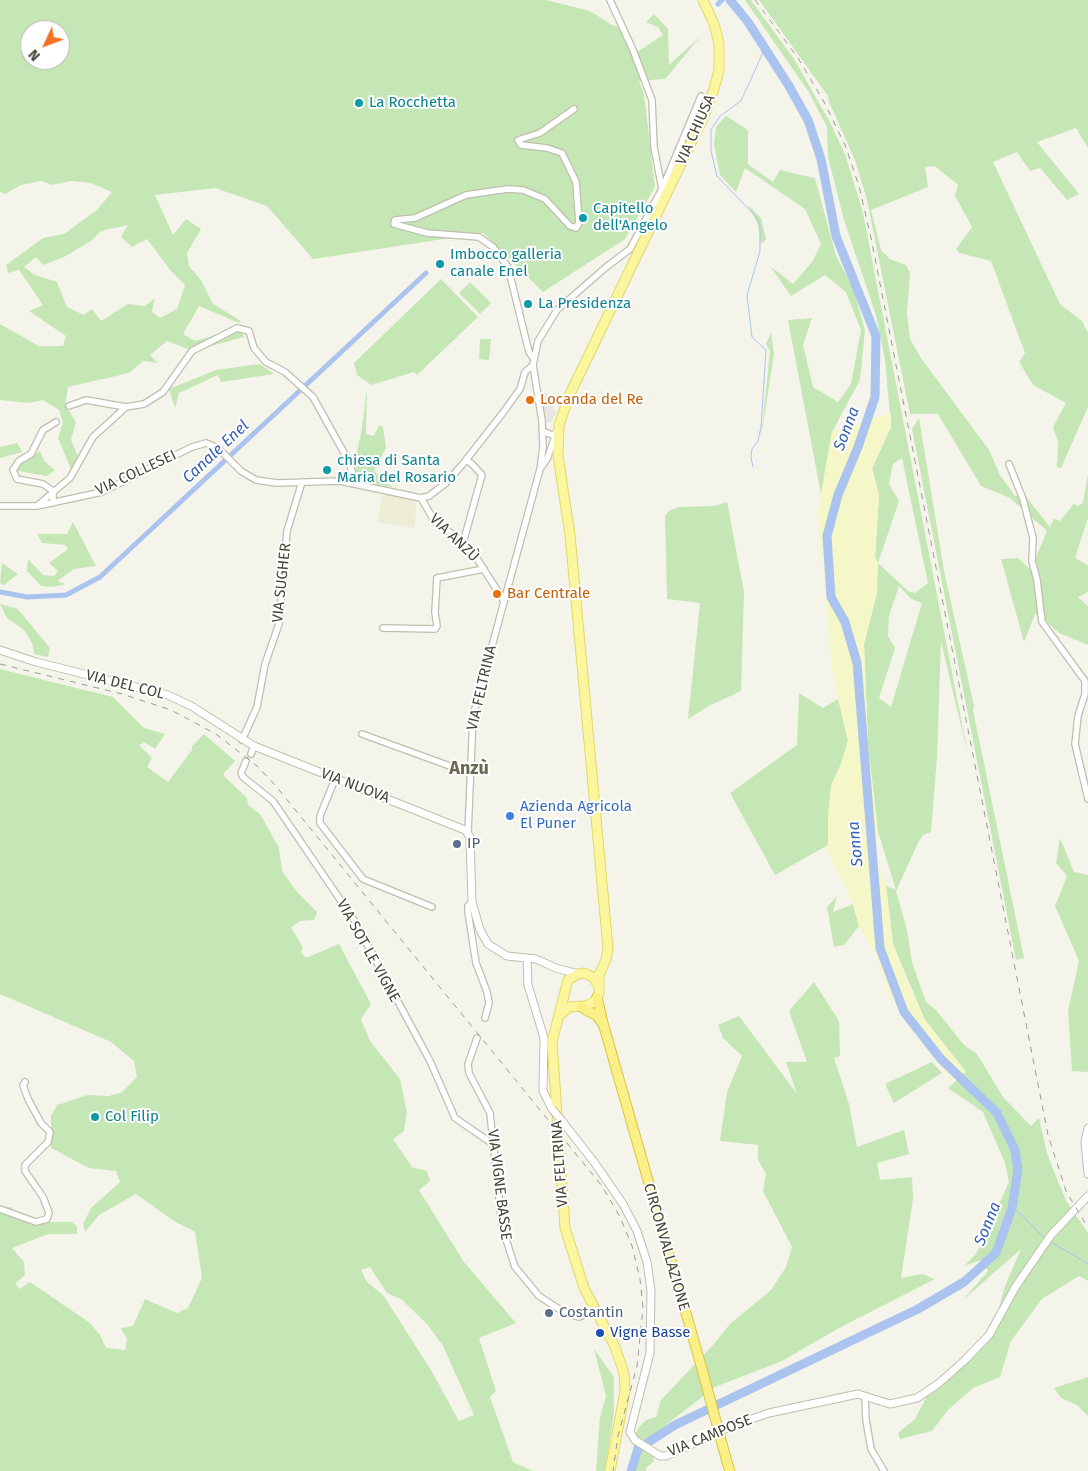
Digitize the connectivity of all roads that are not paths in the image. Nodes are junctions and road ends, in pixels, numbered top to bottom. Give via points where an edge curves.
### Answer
1 (610, 0) edge
2 (703, 0) edge
3 (701, 96) dead end
4 (574, 109) dead end
5 (662, 189) junction
6 (633, 252) junction
7 (533, 358) junction
8 (533, 365) junction
9 (68, 406) dead end
10 (126, 407) junction
11 (56, 422) dead end
12 (558, 429) junction
13 (542, 431) junction
14 (466, 460) junction
15 (1009, 464) dead end
16 (540, 469) junction
17 (302, 482) junction
18 (354, 484) junction
19 (53, 491) junction
20 (421, 498) junction
21 (53, 503) junction
22 (0, 506) edge
23 (37, 506) junction
24 (463, 543) junction
25 (484, 569) junction
26 (504, 601) junction
27 (383, 628) dead end
28 (0, 650) edge
29 (362, 734) dead end
30 (242, 740) junction
31 (254, 746) junction
32 (251, 754) dead end
33 (246, 761) dead end
34 (470, 773) junction
35 (335, 779) junction
36 (1088, 799) edge
37 (468, 833) junction
38 (472, 902) junction
39 (432, 907) dead end
40 (608, 952) junction
41 (527, 959) junction
42 (556, 968) junction
43 (581, 973) junction
44 (598, 985) junction
45 (566, 988) junction
46 (598, 997) junction
47 (579, 1006) junction
48 (561, 1014) junction
49 (485, 1018) dead end
50 (603, 1023) junction
51 (477, 1038) dead end
52 (25, 1082) dead end
53 (1088, 1128) edge
54 (493, 1144) junction
55 (1088, 1174) edge
56 (1088, 1196) edge
57 (0, 1209) edge
58 (595, 1310) junction
59 (865, 1396) junction
60 (610, 1471) edge
61 (730, 1471) edge
62 (884, 1471) edge

1 - 5 street via 634,50 652,100 654,147
2 - 6 main road, VIA CHIUSA via 717,37 719,70 704,116
3 - 5 street
4 - 7 street via 540,133 518,140 521,145 562,153 576,182 579,223 576,228 570,226 545,200 530,192 508,189 466,195 415,218 395,220 394,224 427,233 479,237 493,247 508,267
5 - 6 street
6 - 7 street via 605,268 557,310 538,341
6 - 12 main road, VIA FELTRINA via 570,394
7 - 8 street
8 - 13 street
8 - 14 street via 525,372 520,390
9 - 10 street via 86,400
10 - 18 street via 144,404 162,392 192,351 237,328 249,331 254,348 266,362 296,381 313,397 348,460
10 - 19 street via 93,437 70,478
11 - 19 street via 43,430 31,454 19,461 13,470 17,479 43,484
12 - 13 street via 552,435
12 - 16 street, VIA FELTRINA via 548,460
12 - 40 main road, VIA FELTRINA via 558,456 570,535
13 - 16 street
14 - 20 street via 446,483
14 - 24 street via 482,475
15 - 36 street via 1023,499 1031,533 1042,622 1085,681 1075,744
16 - 26 street, VIA FELTRINA
17 - 18 street, VIA COLLESEI
17 - 21 street, VIA COLLESEI via 256,480 244,474 212,444 199,444 102,492
17 - 30 street, VIA SUGHER via 287,531 280,624 265,664 257,707
18 - 20 street, VIA COLLESEI
19 - 21 street
19 - 23 street
20 - 24 street, VIA ANZÙ via 435,522
21 - 23 street, VIA COLLESEI
22 - 23 street, VIA COLLESEI
24 - 25 street, VIA ANZÙ
25 - 26 street, VIA ANZÙ
25 - 27 street via 437,578 435,628
26 - 34 street, VIA FELTRINA via 473,716
28 - 30 street, VIA DEL COL via 168,696 193,707
29 - 34 street
30 - 31 street, VIA NUOVA
31 - 32 street
31 - 35 street, VIA NUOVA
33 - 54 street, VIA SOT LE VIGNE via 241,773 243,777 273,801 354,920 430,1061 456,1118
34 - 37 street, VIA FELTRINA
35 - 37 street, VIA NUOVA via 451,823
35 - 39 street via 319,820 326,831 363,879
37 - 38 street, VIA FELTRINA
38 - 41 street, VIA FELTRINA via 488,944 503,955
38 - 49 street via 468,912 476,963 489,1003
40 - 43 main road via 597,966
40 - 44 main road, VIA FELTRINA
41 - 42 street, VIA FELTRINA via 541,960
41 - 59 street, VIA CAMPOSE, bridge via 528,985 544,1038 543,1091 552,1109 623,1204 637,1231 647,1262 651,1290 650,1353 630,1432 635,1440 657,1455 666,1456 769,1413 858,1394
42 - 43 street, VIA FELTRINA
42 - 45 street via 563,976
43 - 44 main road, VIA FELTRINA via 593,977
43 - 45 main road via 568,980
44 - 46 main road, VIA FELTRINA
45 - 47 main road via 569,1000
45 - 48 main road, VIA FELTRINA
46 - 47 main road via 591,1004
46 - 50 highway, CIRCONVALLAZIONE
47 - 48 main road
47 - 50 highway
48 - 58 main road, VIA FELTRINA via 554,1026 552,1042 563,1216 577,1269
50 - 61 highway, CIRCONVALLAZIONE, bridge
51 - 54 street, VIA VIGNE BASSE via 468,1064 469,1073 490,1113
52 - 57 street via 28,1099 50,1132 48,1142 25,1166 25,1171 44,1197 49,1213 47,1219 36,1222
53 - 55 street via 1085,1142
54 - 58 street, VIA VIGNE BASSE via 502,1227 515,1267 539,1296 566,1313 579,1317
56 - 59 street, VIA CAMPOSE via 1051,1235 1016,1286 989,1335 965,1360 917,1398 890,1404
58 - 60 main road, VIA FELTRINA via 619,1356 625,1379
59 - 62 street via 871,1449

